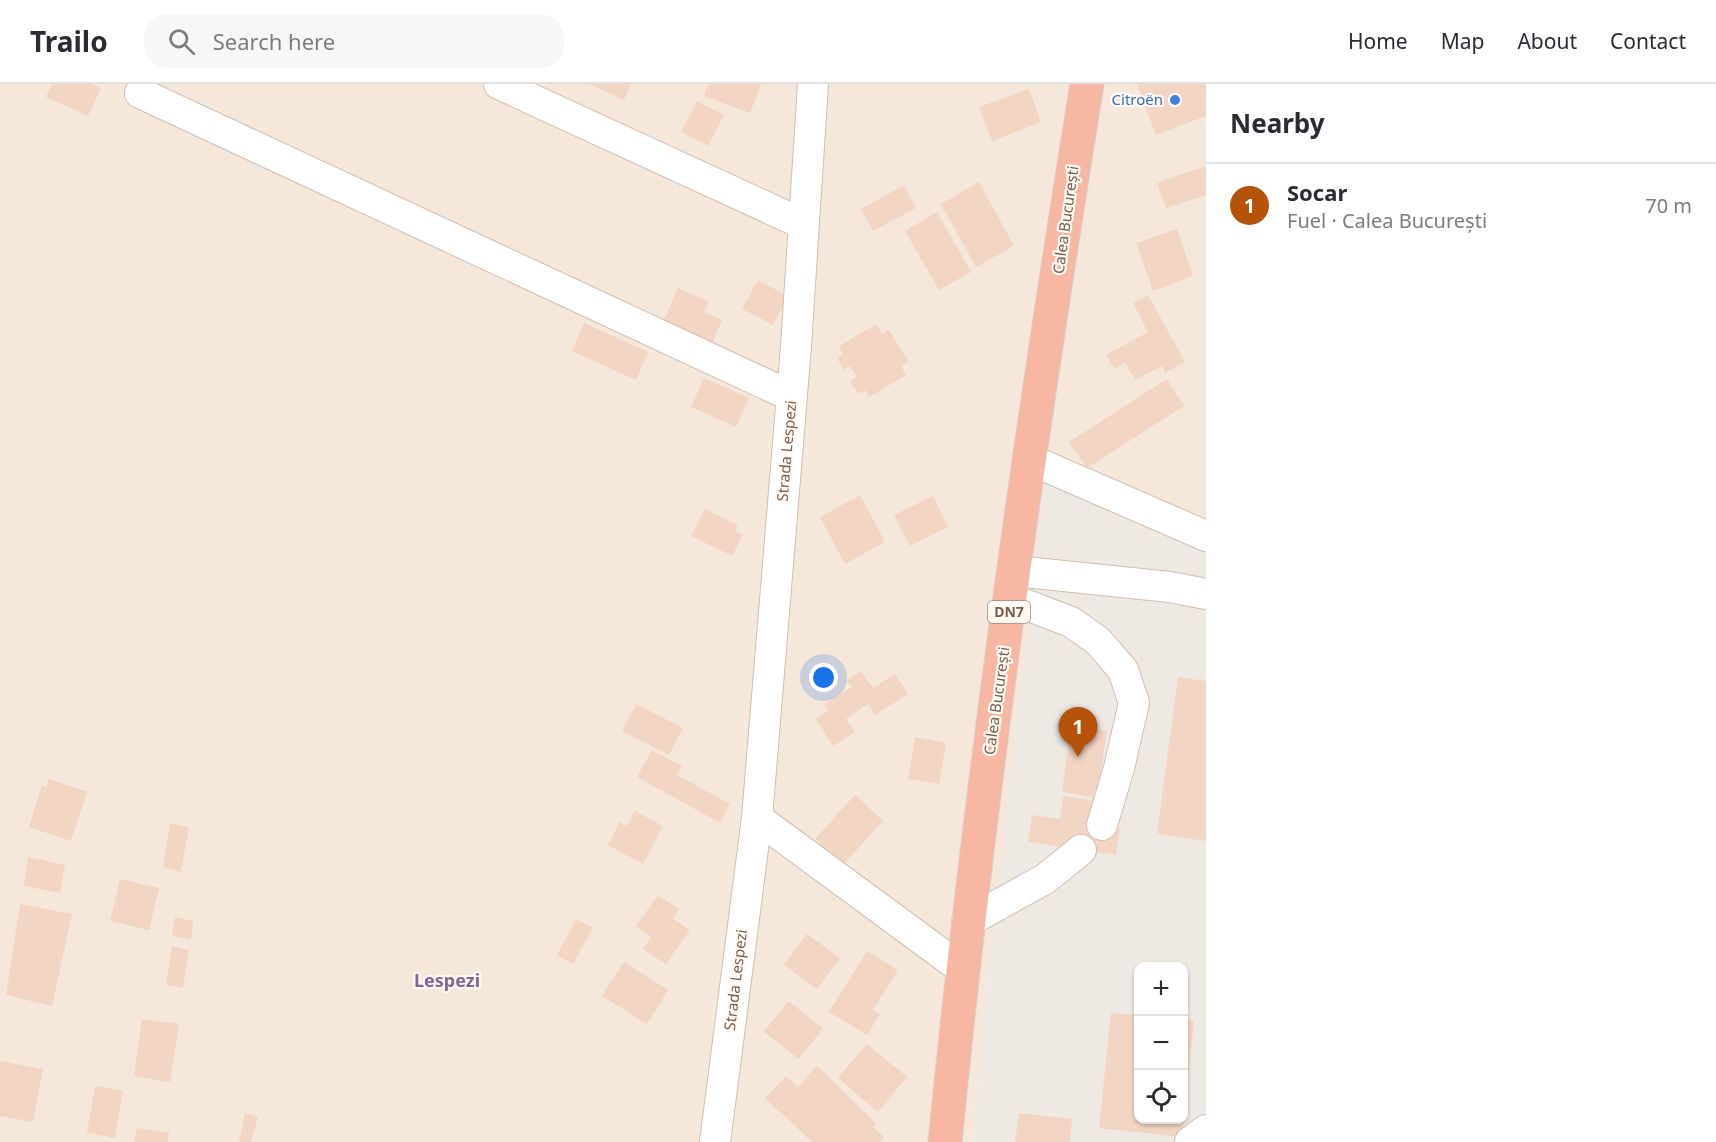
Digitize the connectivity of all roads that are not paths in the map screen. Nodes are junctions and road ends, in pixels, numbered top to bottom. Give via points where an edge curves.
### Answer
1 (499, 84) edge
2 (813, 84) edge
3 (1087, 84) edge
4 (140, 93) dead end
5 (803, 224) junction
6 (791, 396) junction
7 (1031, 460) junction
8 (1206, 536) edge
9 (1013, 585) junction
10 (1206, 594) edge
11 (757, 818) junction
12 (1102, 825) dead end
13 (1081, 850) dead end
14 (967, 921) junction
15 (962, 969) junction
16 (1206, 1130) edge
17 (715, 1142) edge
18 (945, 1142) edge
19 (1190, 1142) edge

1 - 5 street
2 - 5 street, Strada Lespezi
3 - 7 highway, Calea București / DN7
4 - 6 street
5 - 6 street, Strada Lespezi
6 - 11 street, Strada Lespezi
7 - 8 street
7 - 9 highway, Calea București / DN7
9 - 10 street via 1170,587
9 - 12 street via 1098,641 1123,670 1134,704
9 - 14 highway, Calea București / DN7
11 - 15 street
11 - 17 street, Strada Lespezi
13 - 14 street via 1045,879
14 - 15 highway, Calea București / DN7
15 - 18 highway, Calea București / DN7
16 - 19 street

